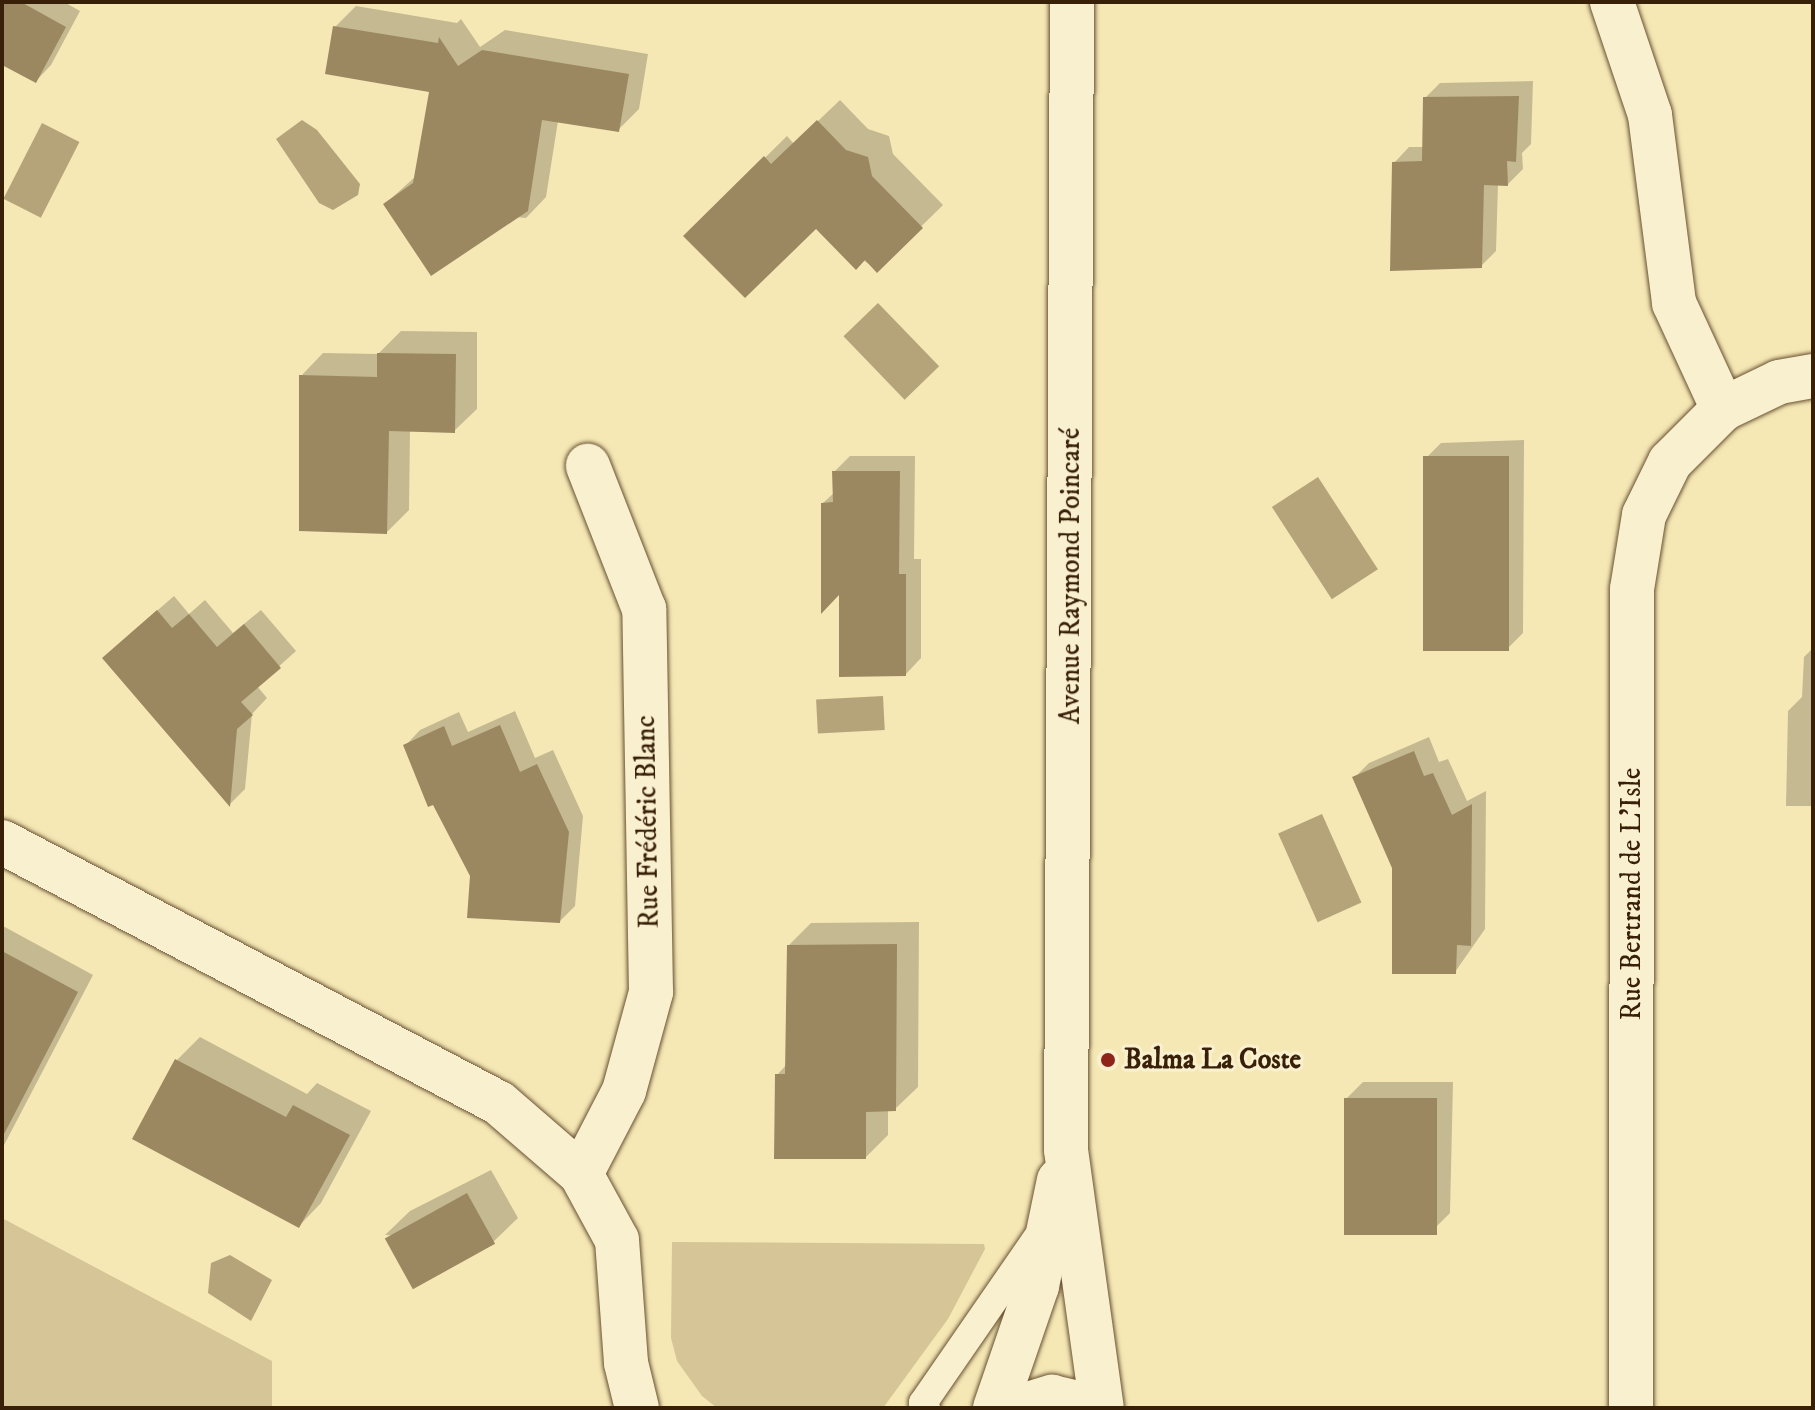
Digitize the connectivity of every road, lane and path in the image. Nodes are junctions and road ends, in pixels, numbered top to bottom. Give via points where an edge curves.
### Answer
1 (1072, 2) edge
2 (1612, 2) edge
3 (1813, 376) edge
4 (1723, 409) junction
5 (588, 466) dead end
6 (2, 842) edge
7 (1066, 1150) junction
8 (581, 1174) junction
9 (1051, 1217) junction
10 (637, 1408) edge
11 (926, 1408) edge
12 (995, 1408) edge
13 (1015, 1408) edge
14 (1100, 1408) edge
15 (1631, 1408) edge

1 - 7 street, Avenue Raymond Poincaré
2 - 4 street via 1650,115 1674,303
3 - 4 street, Rue Bertrand de L'Isle via 1779,382
4 - 15 street, Rue Bertrand de L'Isle via 1670,462 1644,515 1632,589
5 - 8 street, Rue Frédéric Blanc via 644,609 651,992 624,1091
6 - 8 street via 499,1103
7 - 9 street, Avenue Raymond Poincaré
7 - 14 street, Avenue Raymond Poincaré
8 - 10 street via 617,1240 626,1363
9 - 11 lane, Avenue Raymond Poincaré via 923,1403
9 - 12 street, Avenue Raymond Poincaré via 1037,1286
13 - 14 street via 1052,1397

